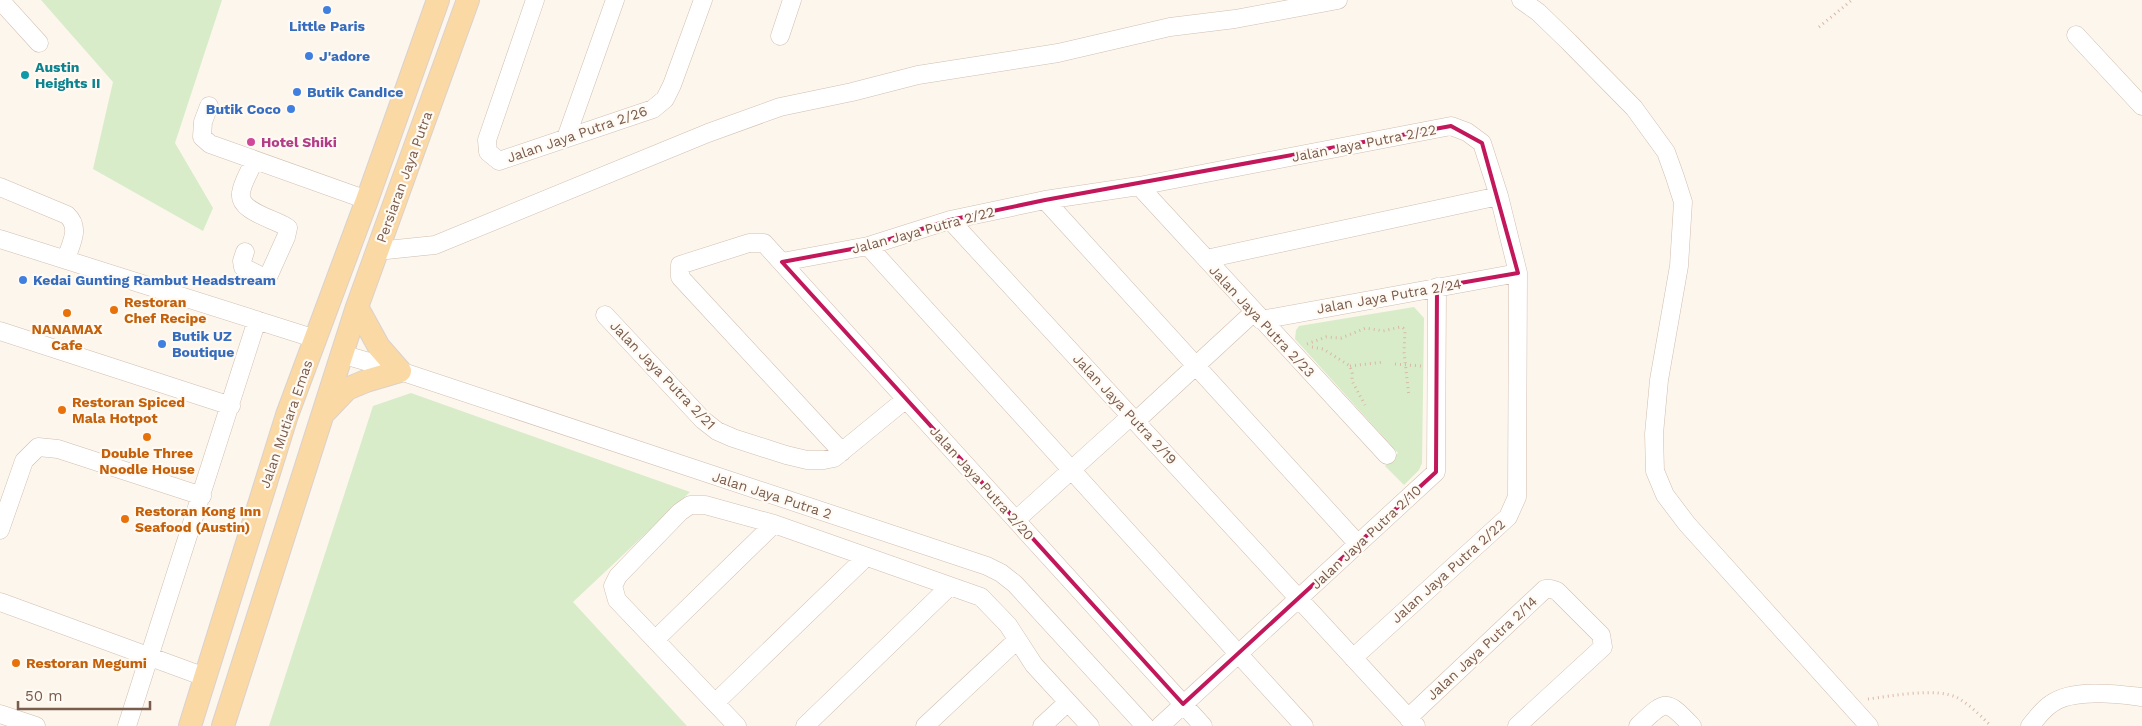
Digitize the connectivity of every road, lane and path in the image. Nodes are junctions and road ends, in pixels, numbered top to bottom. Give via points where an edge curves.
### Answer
1 (0, 0) edge
2 (438, 0) edge
3 (468, 0) edge
4 (536, 0) edge
5 (615, 0) edge
6 (703, 0) edge
7 (792, 0) edge
8 (1338, 0) edge
9 (1521, 0) edge
10 (1852, 0) edge
11 (1819, 27) dead end
12 (2076, 35) dead end
13 (780, 36) dead end
14 (39, 42) dead end
15 (209, 106) dead end
16 (2142, 106) edge
17 (566, 138) junction
18 (254, 161) junction
19 (1139, 186) junction
20 (0, 187) edge
21 (1499, 196) junction
22 (367, 200) junction
23 (1045, 200) junction
24 (950, 220) junction
25 (0, 239) edge
26 (868, 246) junction
27 (377, 251) junction
28 (246, 252) dead end
29 (66, 259) junction
30 (1206, 259) junction
31 (782, 262) junction
32 (1518, 273) junction
33 (1437, 287) junction
34 (332, 296) junction
35 (357, 307) junction
36 (605, 315) dead end
37 (1258, 316) junction
38 (257, 320) junction
39 (0, 331) edge
40 (316, 339) junction
41 (341, 354) junction
42 (1384, 362) dead end
43 (1395, 364) dead end
44 (1405, 364) junction
45 (1196, 366) junction
46 (1437, 367) junction
47 (400, 371) junction
48 (1409, 397) dead end
49 (906, 399) junction
50 (231, 406) junction
51 (287, 415) junction
52 (322, 416) junction
53 (1134, 419) junction
54 (842, 452) junction
55 (1387, 455) dead end
56 (1072, 471) junction
57 (202, 496) junction
58 (1016, 520) junction
59 (774, 524) junction
60 (0, 530) edge
61 (1358, 544) junction
62 (866, 557) junction
63 (950, 586) junction
64 (1299, 599) junction
65 (0, 602) edge
66 (655, 640) junction
67 (1017, 640) junction
68 (1239, 654) junction
69 (150, 656) junction
70 (1352, 658) junction
71 (206, 677) junction
72 (2142, 697) edge
73 (1068, 702) junction
74 (1848, 702) junction
75 (715, 703) junction
76 (1184, 704) junction
77 (0, 714) edge
78 (1412, 722) edge
79 (24, 724) edge
80 (127, 726) edge
81 (190, 726) edge
82 (223, 726) edge
83 (737, 726) edge
84 (805, 726) edge
85 (925, 726) edge
86 (1042, 726) edge
87 (1090, 726) edge
88 (1145, 726) edge
89 (1160, 726) edge
90 (1203, 726) edge
91 (1304, 726) edge
92 (1517, 726) edge
93 (1638, 726) edge
94 (1692, 726) edge
95 (1869, 726) edge
96 (1991, 726) edge
97 (2030, 726) edge

1 - 14 street
2 - 22 main road, Persiaran Jaya Putra
3 - 27 main road, Persiaran Jaya Putra
4 - 17 street, Jalan Jaya Putra 2/26 via 487,140 488,152 499,161
5 - 17 street
6 - 17 street, Jalan Jaya Putra 2/26 via 665,99 653,109
7 - 13 street
8 - 27 street via 1235,20 1170,27 1058,53 918,75 780,107 708,133 435,245
9 - 74 street via 1538,12 1634,108 1666,152 1683,202 1679,266 1659,380 1654,434 1655,471 1665,495 1686,524
10 - 11 path
12 - 16 street
15 - 18 street via 202,136 210,144
18 - 22 street
18 - 28 street via 240,194 241,202 247,209 288,228 268,277 243,267
19 - 21 street, Jalan Jaya Putra 2/22 via 1451,126 1482,143
19 - 23 street, Jalan Jaya Putra 2/22
19 - 30 street, Jalan Jaya Putra 2/23
20 - 29 street via 72,220 75,232
21 - 30 street
21 - 32 street, Jalan Jaya Putra 2/22
22 - 34 main road, Persiaran Jaya Putra
23 - 24 street, Jalan Jaya Putra 2/22
23 - 45 street
24 - 26 street, Jalan Jaya Putra 2/22
24 - 53 street, Jalan Jaya Putra 2/19
25 - 29 street
26 - 31 street, Jalan Jaya Putra 2/22
26 - 56 street
27 - 35 main road, Persiaran Jaya Putra
29 - 38 street
30 - 37 street, Jalan Jaya Putra 2/23
31 - 49 street, Jalan Jaya Putra 2/20
31 - 54 street, Jalan Jaya Putra 2/20 via 764,243 749,243 680,265 680,277
32 - 33 street, Jalan Jaya Putra 2/24
32 - 70 street, Jalan Jaya Putra 2/22 via 1517,497 1508,517
33 - 37 street, Jalan Jaya Putra 2/24
33 - 46 street, Jalan Jaya Putra 2/10
34 - 40 main road, Jalan Mutiara Emas
34 - 41 main road via 330,339
35 - 41 main road, Persiaran Jaya Putra
35 - 47 main road via 379,347
36 - 54 street, Jalan Jaya Putra 2/21 via 717,431 807,460 834,458
37 - 45 street
37 - 55 street, Jalan Jaya Putra 2/23
38 - 40 street
38 - 50 street
39 - 50 street
40 - 51 main road, Jalan Mutiara Emas
41 - 47 street, Jalan Jaya Putra 2
41 - 51 main road via 322,366 301,402
41 - 52 main road
42 - 44 path via 1350,366 1323,349 1301,346 1326,337 1341,338 1366,328 1383,331 1400,327 1405,331
43 - 44 path
44 - 46 path
44 - 48 path
45 - 53 street
45 - 61 street
46 - 61 street, Jalan Jaya Putra 2/10 via 1436,472
47 - 52 main road via 347,389
47 - 88 street, Jalan Jaya Putra 2 via 987,566 1015,584
49 - 54 street, Jalan Jaya Putra 2/21
49 - 58 street, Jalan Jaya Putra 2/20
50 - 57 street
51 - 71 main road, Jalan Mutiara Emas
52 - 82 main road
53 - 56 street
53 - 64 street, Jalan Jaya Putra 2/19
56 - 58 street
56 - 68 street
57 - 60 street via 58,449 38,447 24,462
57 - 69 street
58 - 76 street, Jalan Jaya Putra 2/20
59 - 62 street
59 - 66 street
59 - 66 street via 705,505 690,505 680,512 618,576 613,586 617,600
61 - 64 street, Jalan Jaya Putra 2/10
62 - 63 street
62 - 75 street
63 - 67 street via 981,597
63 - 84 street
64 - 68 street, Jalan Jaya Putra 2/10
64 - 70 street, Jalan Jaya Putra 2/19
65 - 69 street
66 - 75 street
67 - 73 street via 1034,665
67 - 85 street
68 - 76 street, Jalan Jaya Putra 2/10
68 - 91 street
69 - 71 street
69 - 80 street
70 - 78 street, Jalan Jaya Putra 2/19
71 - 81 main road, Jalan Mutiara Emas
72 - 97 street via 2104,692 2069,697 2053,702
73 - 86 street
73 - 87 street
74 - 95 street
74 - 96 path via 1905,694 1939,694 1956,697
75 - 83 street
76 - 89 street, Jalan Jaya Putra 2/10
76 - 90 street, Jalan Jaya Putra 2/20
77 - 79 street
78 - 92 street, Jalan Jaya Putra 2/14 via 1545,589 1551,588 1601,636 1603,647
93 - 94 street via 1666,704

